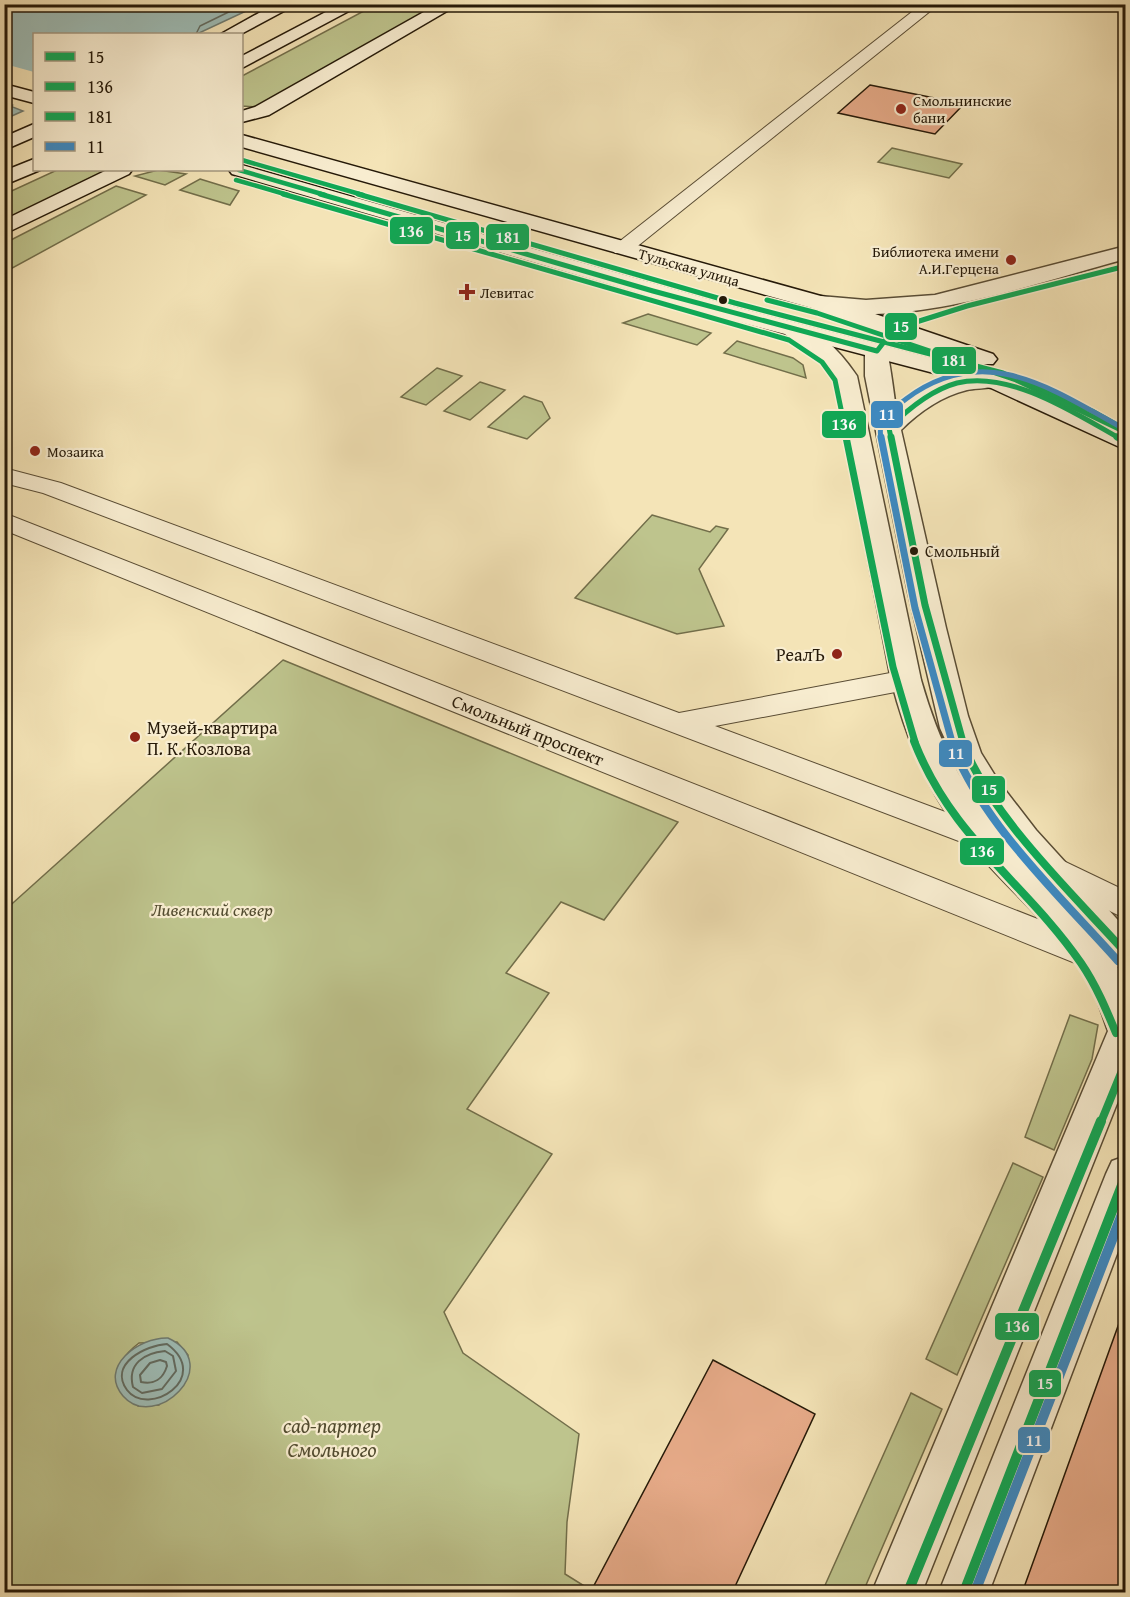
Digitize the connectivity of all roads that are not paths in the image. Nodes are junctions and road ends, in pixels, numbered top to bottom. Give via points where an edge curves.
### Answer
1 (289, 4) edge
2 (318, 4) edge
3 (354, 4) edge
4 (451, 4) edge
5 (932, 4) edge
6 (232, 33) edge
7 (243, 43) edge
8 (243, 62) edge
9 (4, 75) edge
10 (33, 84) edge
11 (4, 89) edge
12 (33, 98) edge
13 (262, 111) junction
14 (243, 117) edge
15 (33, 130) edge
16 (243, 141) edge
17 (4, 144) edge
18 (33, 145) edge
19 (4, 159) edge
20 (33, 165) edge
21 (120, 171) edge
22 (242, 171) edge
23 (4, 179) edge
24 (400, 186) junction
25 (358, 204) junction
26 (4, 228) edge
27 (622, 249) junction
28 (1125, 252) edge
29 (1125, 266) edge
30 (820, 303) junction
31 (894, 329) junction
32 (794, 330) junction
33 (877, 351) junction
34 (987, 381) junction
35 (1125, 421) edge
36 (889, 428) junction
37 (1125, 442) edge
38 (6, 476) edge
39 (52, 488) junction
40 (5, 521) edge
41 (906, 681) junction
42 (677, 723) junction
43 (982, 837) junction
44 (1052, 868) junction
45 (1125, 906) edge
46 (1109, 955) edge
47 (1125, 1031) edge
48 (1125, 1174) edge
49 (897, 1593) edge
50 (964, 1593) edge

1 - 6 main road
2 - 7 main road
3 - 8 main road
4 - 13 main road
5 - 27 street
9 - 10 main road
11 - 12 main road
13 - 14 main road
13 - 24 main road via 256,120 260,128 272,135 398,172
15 - 17 main road
16 - 24 main road, Тульская улица
18 - 19 main road
20 - 23 main road
21 - 26 main road
22 - 25 main road, Тульская улица
24 - 25 main road
24 - 27 main road, Тульская улица
25 - 32 main road, Тульская улица
27 - 30 main road, Тульская улица
28 - 30 main road via 935,302 866,307
29 - 31 main road
30 - 31 main road, Тульская улица
31 - 33 main road
31 - 35 main road, Тульская улица via 1020,370
32 - 33 main road, Тульская улица
32 - 41 main road via 829,354 845,376
33 - 34 main road, Тульская улица
33 - 36 main road via 877,376
34 - 36 main road via 966,381 943,389
34 - 37 main road, Тульская улица via 1039,398
36 - 44 main road via 925,605 970,762 1019,834
38 - 39 street
38 - 40 street
39 - 40 street
39 - 42 street
40 - 46 street, Смольный проспект
41 - 42 street
41 - 43 main road via 930,757
42 - 43 street
43 - 44 street
43 - 46 main road
44 - 45 street
44 - 46 main road
46 - 47 main road
47 - 49 main road
48 - 50 main road

